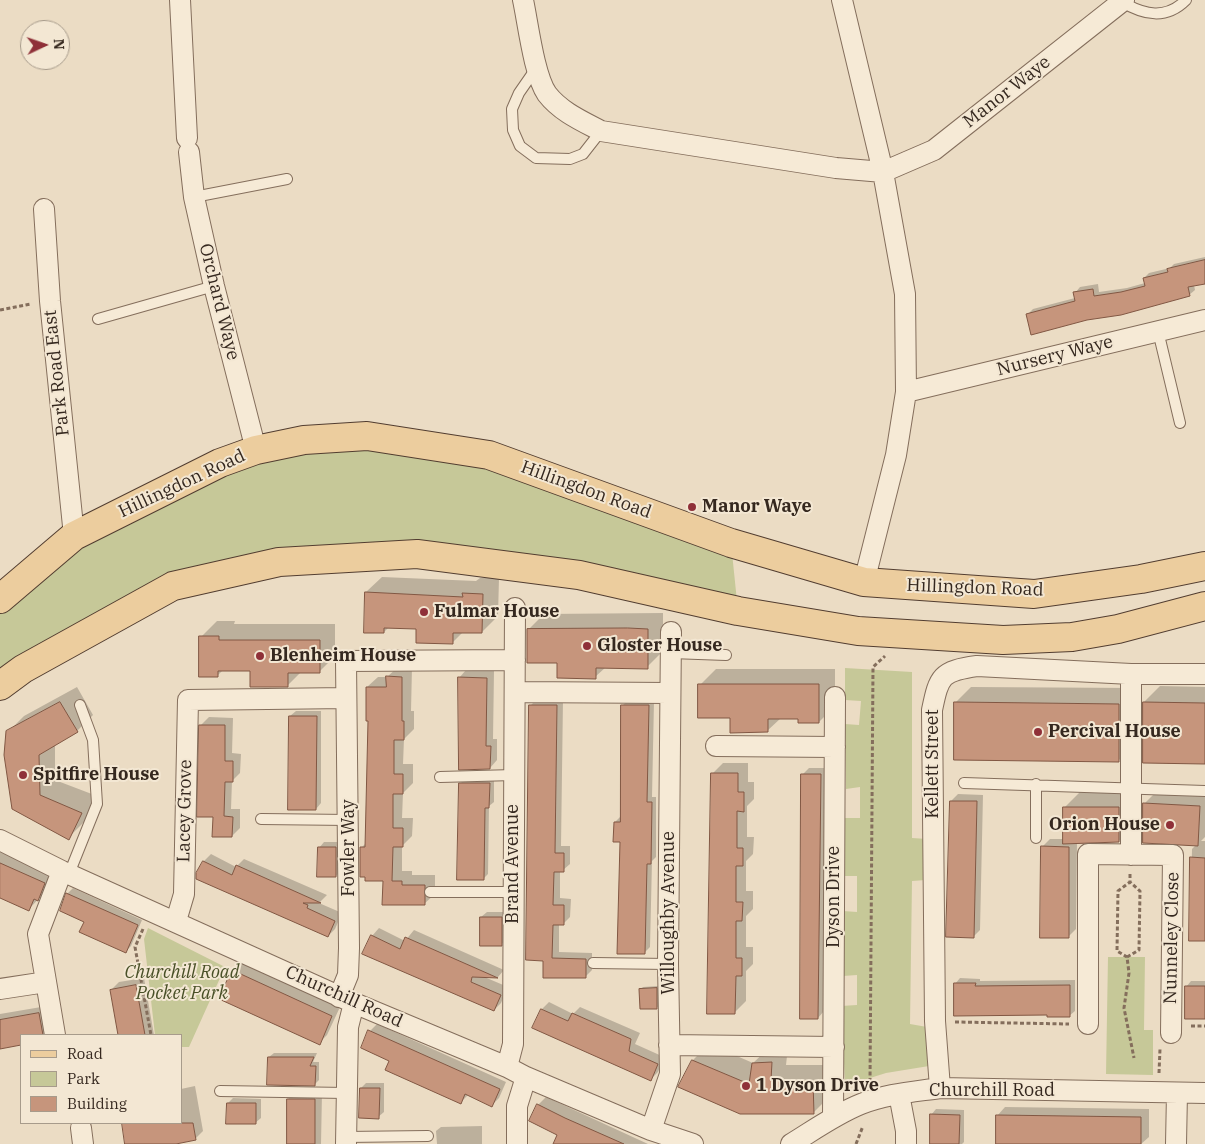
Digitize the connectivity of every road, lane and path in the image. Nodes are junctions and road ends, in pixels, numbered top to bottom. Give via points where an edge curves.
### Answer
1 (180, 0) edge
2 (523, 0) edge
3 (842, 0) edge
4 (1186, 0) edge
5 (1123, 1) edge
6 (537, 67) junction
7 (601, 131) junction
8 (883, 172) junction
9 (287, 179) dead end
10 (194, 197) junction
11 (44, 209) dead end
12 (214, 286) junction
13 (50, 301) junction
14 (0, 310) edge
15 (98, 319) dead end
16 (1205, 320) edge
17 (1158, 331) junction
18 (906, 392) junction
19 (1180, 423) dead end
20 (256, 450) junction
21 (74, 536) junction
22 (1205, 566) edge
23 (864, 582) junction
24 (0, 599) edge
25 (1205, 606) edge
26 (514, 608) dead end
27 (671, 632) dead end
28 (890, 652) dead end
29 (671, 653) junction
30 (726, 654) dead end
31 (514, 660) junction
32 (1131, 674) junction
33 (1205, 674) edge
34 (12, 675) edge
35 (0, 686) edge
36 (515, 692) junction
37 (670, 693) junction
38 (835, 696) dead end
39 (346, 698) junction
40 (80, 705) dead end
41 (716, 746) dead end
42 (835, 747) junction
43 (514, 775) junction
44 (440, 777) dead end
45 (964, 783) dead end
46 (1036, 784) junction
47 (1130, 788) junction
48 (1205, 791) edge
49 (261, 819) dead end
50 (349, 820) junction
51 (1036, 838) dead end
52 (0, 840) edge
53 (1131, 854) junction
54 (66, 873) junction
55 (1130, 882) junction
56 (430, 892) dead end
57 (513, 892) junction
58 (150, 910) junction
59 (176, 921) junction
60 (1127, 957) junction
61 (593, 963) dead end
62 (668, 964) junction
63 (46, 982) junction
64 (0, 989) edge
65 (347, 1000) junction
66 (935, 1021) junction
67 (1088, 1024) joint
68 (1171, 1033) joint
69 (55, 1034) edge
70 (151, 1034) edge
71 (669, 1045) junction
72 (834, 1047) junction
73 (1134, 1058) dead end
74 (508, 1067) junction
75 (526, 1077) junction
76 (940, 1088) junction
77 (220, 1091) dead end
78 (346, 1093) junction
79 (1168, 1093) junction
80 (1205, 1093) edge
81 (899, 1094) junction
82 (873, 1100) junction
83 (833, 1117) junction
84 (651, 1130) junction
85 (428, 1136) dead end
86 (346, 1141) edge
87 (517, 1144) edge
88 (693, 1144) edge
89 (791, 1144) edge
90 (906, 1144) edge
91 (1176, 1144) edge

1 - 10 street, Orchard Waye
2 - 6 street, Manor Waye
3 - 8 street
4 - 5 lane via 1180,6 1150,14 1139,12
5 - 8 street, Manor Waye via 934,150
6 - 7 street, Manor Waye via 547,93 568,114
6 - 7 lane via 519,92 512,110 513,130 520,146 536,158 570,158 583,154
7 - 8 street, Manor Waye via 836,168
8 - 18 street via 905,294
9 - 10 lane
10 - 12 street, Orchard Waye
11 - 13 street, Park Road East
12 - 15 lane
12 - 20 street, Orchard Waye
13 - 14 path
13 - 21 street, Park Road East
16 - 17 street, Nursery Waye
17 - 18 street, Nursery Waye
17 - 19 lane
18 - 23 street via 896,455
20 - 21 main road, Hillingdon Road via 220,463
20 - 23 main road, Hillingdon Road via 304,440 367,436 489,455 731,542
21 - 24 main road, Hillingdon Road
22 - 23 main road, Hillingdon Road via 1034,594
25 - 34 main road via 1118,629 1072,637 1003,640 858,631 738,611 580,575 417,554 289,561 173,586
26 - 31 street, Brand Avenue
27 - 29 street, Willoughby Avenue
28 - 82 path via 873,667 870,1082
29 - 30 lane
29 - 37 street, Willoughby Avenue
31 - 36 street, Brand Avenue
31 - 39 street, Fowler Way via 346,661
32 - 33 street, Kellett Street
32 - 47 street
32 - 66 street, Kellett Street via 977,666 954,669 938,682 932,710
34 - 35 main road
36 - 37 street
36 - 43 street, Brand Avenue
37 - 62 street, Willoughby Avenue
38 - 42 street, Dyson Drive
39 - 50 street, Fowler Way
39 - 59 street, Lacey Grove via 188,700 184,894
40 - 54 lane via 94,740 97,804
41 - 42 street
42 - 72 street, Dyson Drive
43 - 44 lane
43 - 57 street, Brand Avenue
45 - 46 lane
46 - 47 lane
46 - 51 lane
47 - 48 lane
47 - 53 street
49 - 50 lane
50 - 65 street, Fowler Way
52 - 54 street, Churchill Road
53 - 55 path
53 - 67 street, Nunneley Close via 1088,854
53 - 68 street, Nunneley Close via 1173,855
54 - 58 street, Churchill Road
54 - 63 street via 38,934
55 - 60 path via 1118,891 1117,951
55 - 60 path via 1140,890 1139,950
56 - 57 lane
57 - 74 street, Brand Avenue via 513,1044
58 - 59 street, Churchill Road
58 - 70 path via 135,947
59 - 65 street, Churchill Road
60 - 73 path via 1129,973 1124,1008
61 - 62 lane
62 - 71 street, Willoughby Avenue
63 - 64 street
63 - 69 street
65 - 74 street, Churchill Road
65 - 78 street, Fowler Way
66 - 67 path
66 - 76 street, Kellett Street
68 - 79 path via 1160,1044
71 - 72 street
71 - 84 street, Willoughby Avenue via 670,1074
72 - 83 street, Dyson Drive
74 - 75 street, Churchill Road
75 - 84 street, Churchill Road
75 - 87 street via 517,1106
76 - 79 street, Churchill Road
76 - 81 street, Churchill Road
77 - 78 lane
78 - 86 street, Fowler Way
79 - 80 street, Churchill Road
79 - 91 street
81 - 82 street, Churchill Road
81 - 90 street
82 - 83 street, Churchill Road
83 - 89 street, Churchill Road
84 - 88 street, Churchill Road
85 - 86 lane

